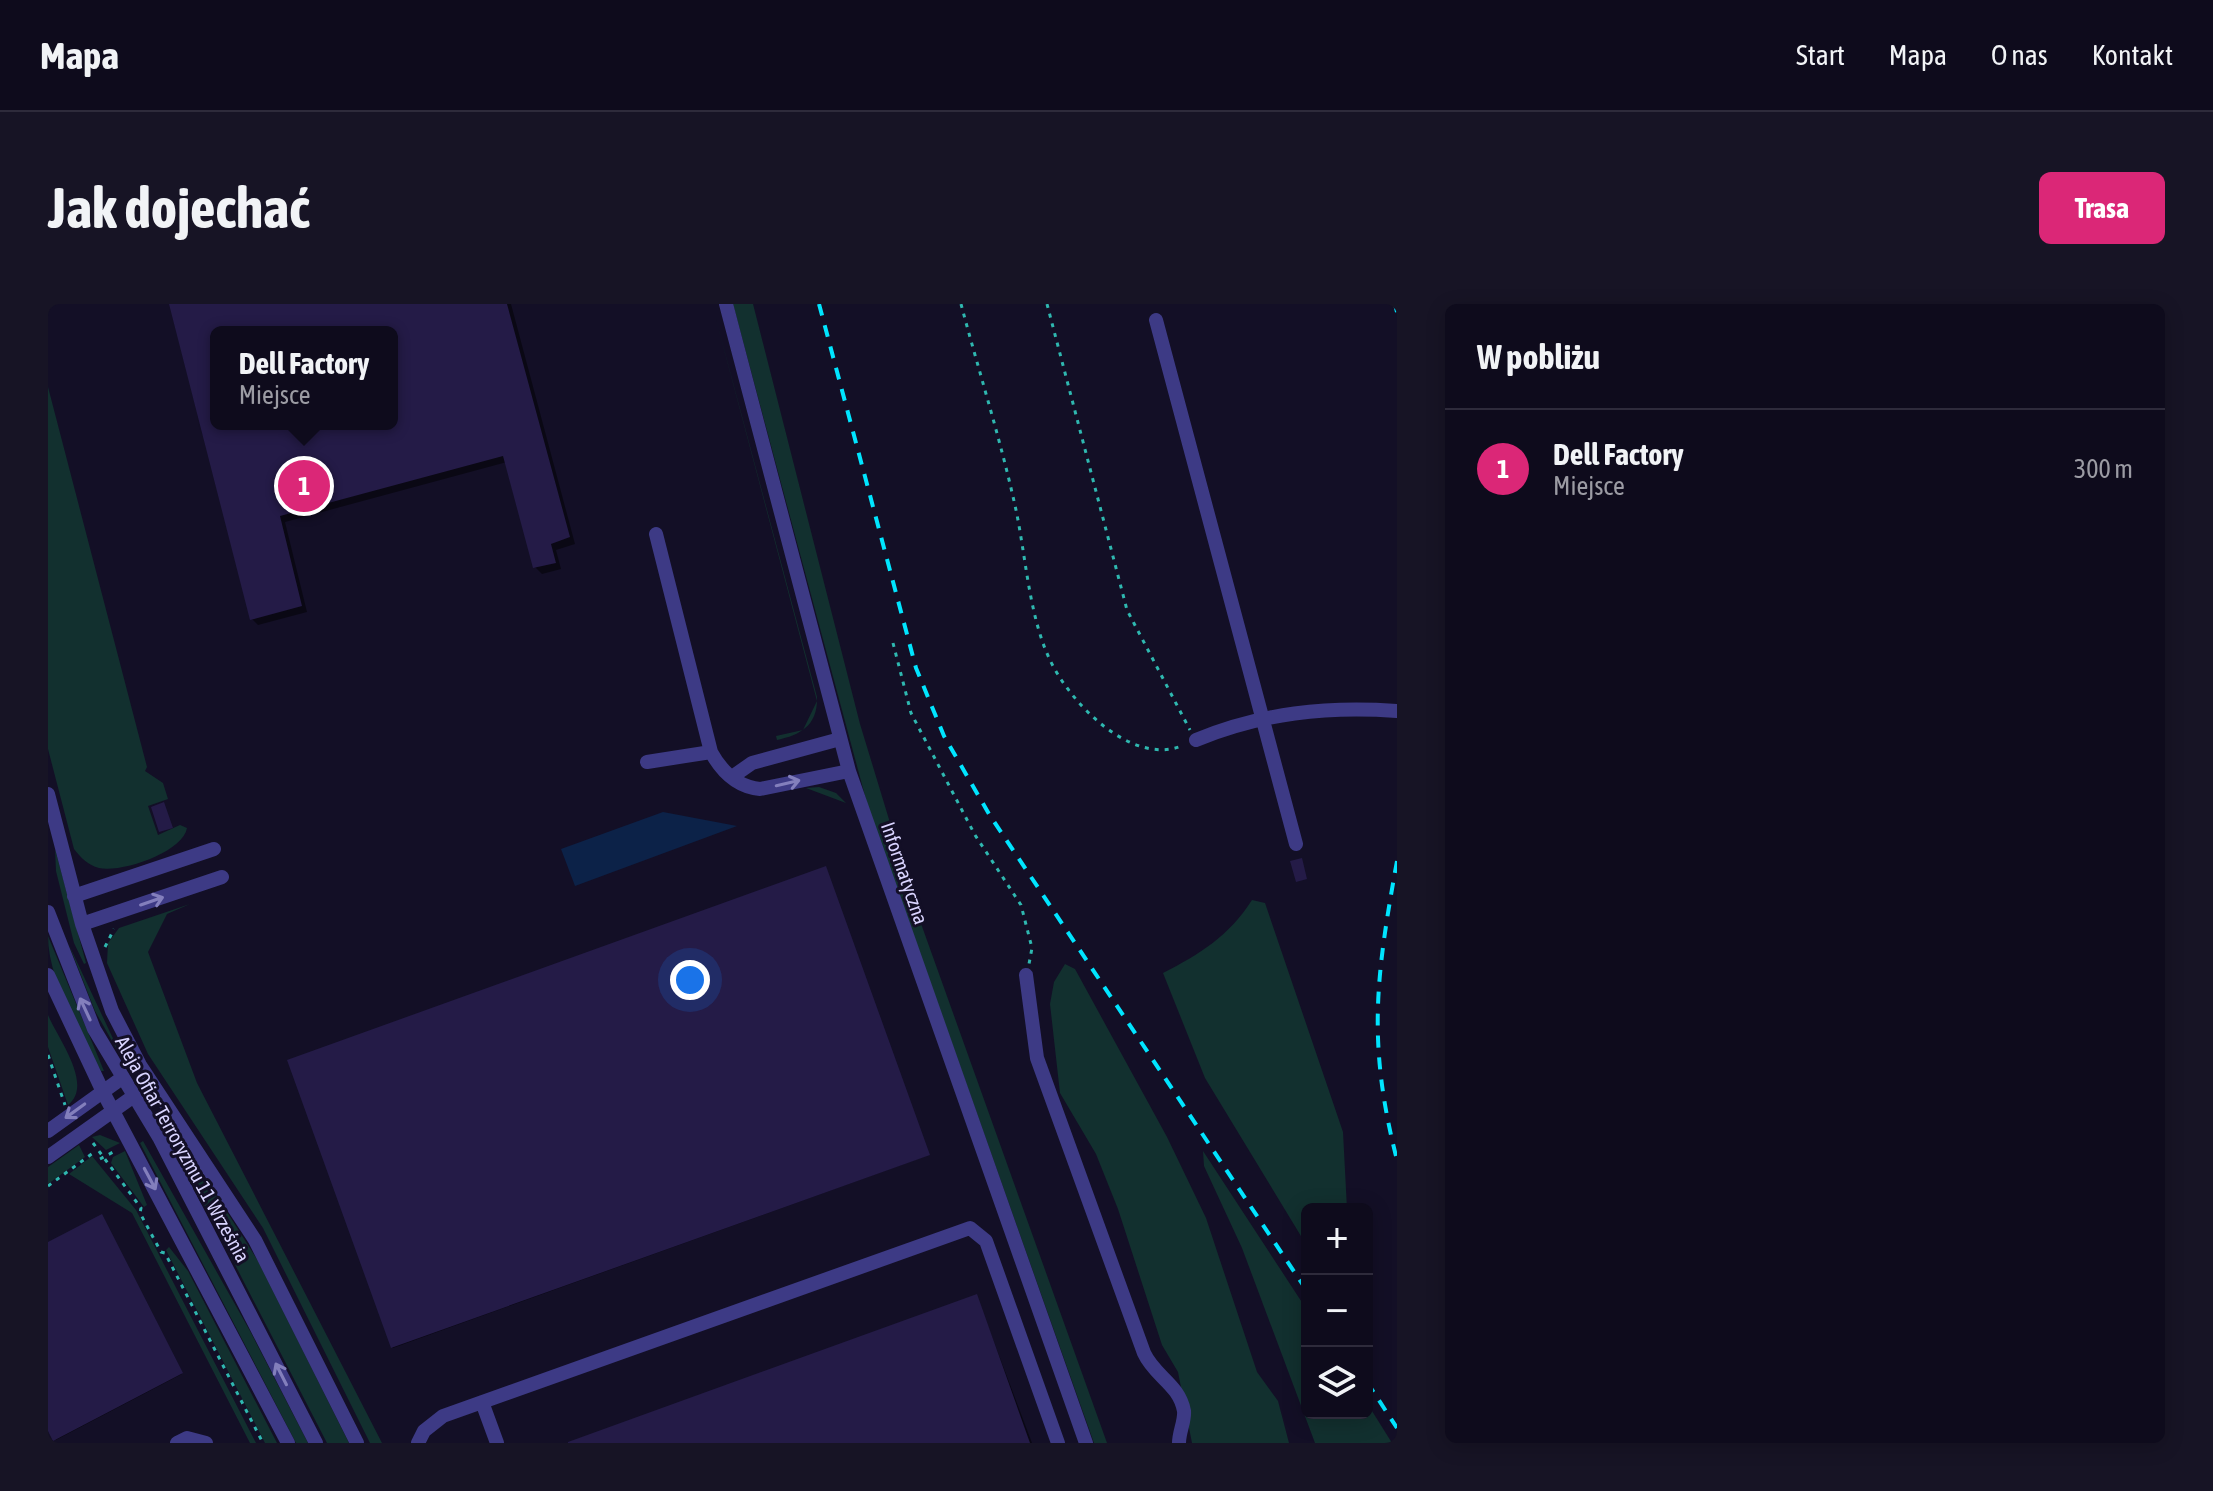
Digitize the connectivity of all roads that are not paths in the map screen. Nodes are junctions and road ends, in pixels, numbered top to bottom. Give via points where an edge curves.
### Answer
1 (726, 304) edge
2 (1156, 320) dead end
3 (656, 534) dead end
4 (1397, 711) edge
5 (1262, 719) junction
6 (840, 739) junction
7 (1196, 740) road end
8 (711, 752) junction
9 (647, 762) dead end
10 (849, 771) junction
11 (732, 777) junction
12 (48, 794) edge
13 (1296, 844) dead end
14 (214, 849) dead end
15 (222, 877) dead end
16 (74, 896) junction
17 (48, 912) edge
18 (82, 924) junction
19 (48, 975) edge
20 (1026, 975) road end
21 (122, 1078) junction
22 (103, 1092) junction
23 (134, 1096) junction
24 (112, 1110) junction
25 (48, 1131) edge
26 (48, 1157) edge
27 (482, 1402) junction
28 (177, 1443) edge
29 (206, 1443) edge
30 (288, 1443) edge
31 (316, 1443) edge
32 (357, 1443) edge
33 (418, 1443) edge
34 (497, 1443) edge
35 (1058, 1443) edge
36 (1086, 1443) edge
37 (1179, 1443) edge

1 - 6 street, Informatyczna
2 - 5 street
3 - 8 street
4 - 5 street via 1308,709
5 - 7 street
5 - 13 street
6 - 10 street, Informatyczna
6 - 11 street via 752,763
8 - 9 street
8 - 11 street
11 -> 10 street via 746,788 760,789
10 - 36 street, Informatyczna
12 - 16 street
14 - 16 street
18 -> 15 street
16 - 18 street
21 -> 17 street, Aleja Ofiar Terroryzmu 11 Września via 80,1000
18 - 32 street via 132,1051 255,1240
19 - 22 street, Aleja Ofiar Terroryzmu 11 Września
20 - 37 street via 1037,1058 1144,1353 1152,1370 1180,1397 1185,1415
21 - 22 street
21 - 23 street, Aleja Ofiar Terroryzmu 11 Września
22 - 24 street, Aleja Ofiar Terroryzmu 11 Września
22 -> 25 street
23 - 24 street
31 -> 23 street, Aleja Ofiar Terroryzmu 11 Września
24 - 26 street
24 -> 30 street, Aleja Ofiar Terroryzmu 11 Września
27 - 33 street via 443,1416
27 - 34 street
27 - 35 street via 970,1228 986,1241
28 - 29 street via 187,1438

